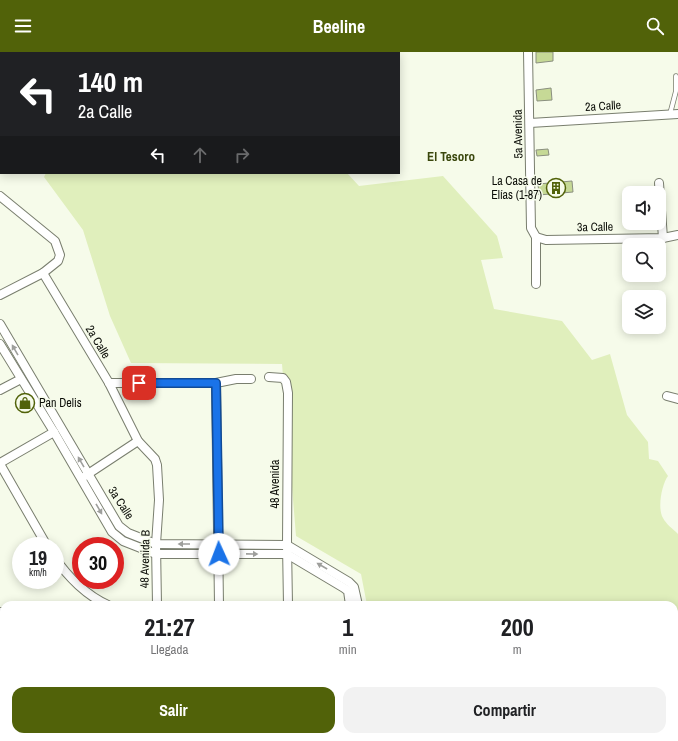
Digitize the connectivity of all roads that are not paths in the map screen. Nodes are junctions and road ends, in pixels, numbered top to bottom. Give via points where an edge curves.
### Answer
1 (528, 52) edge
2 (676, 76) dead end
3 (674, 114) edge
4 (530, 123) junction
5 (659, 183) dead end
6 (0, 196) edge
7 (678, 236) edge
8 (536, 237) junction
9 (662, 238) joint
10 (622, 239) edge
11 (43, 273) junction
12 (536, 284) dead end
13 (0, 295) edge
14 (0, 324) edge
15 (0, 344) edge
16 (269, 377) dead end
17 (21, 379) junction
18 (250, 379) dead end
19 (109, 383) junction
20 (216, 383) junction
21 (0, 390) edge
22 (667, 396) dead end
23 (678, 399) edge
24 (54, 432) junction
25 (138, 441) junction
26 (0, 463) edge
27 (88, 474) junction
28 (81, 479) junction
29 (42, 537) edge
30 (156, 544) junction
31 (218, 545) junction
32 (287, 545) junction
33 (156, 554) junction
34 (219, 554) junction
35 (287, 554) junction
36 (64, 572) edge
37 (99, 601) edge
38 (157, 601) edge
39 (219, 601) edge
40 (288, 601) edge
41 (349, 601) edge
42 (357, 601) edge

1 - 4 street, 5a Avenida
2 - 3 lane
3 - 4 street, 2a Calle
4 - 8 street, 5a Avenida via 531,228
5 - 9 street
6 - 11 street via 55,241 60,255 58,262
7 - 9 street, 3a Calle
8 - 10 street, 3a Calle via 546,240
8 - 12 street, 5a Avenida
11 - 13 street
11 - 19 street, 2a Calle
27 -> 14 street, 3a Calle
15 - 17 street, 3a Calle
16 - 32 street, 48 Avenida via 283,378 288,393
17 - 21 street
17 - 24 street, 3a Calle
18 - 20 street
19 - 20 street
19 - 25 street, 48 Avenida B
20 - 31 street
22 - 23 street
24 - 26 street
24 - 28 street, 3a Calle
25 - 27 street
25 - 30 street, 48 Avenida B via 155,459 159,476
26 - 29 street
27 - 28 street
27 - 30 street, 3a Calle via 119,526 128,533
28 -> 33 street, 3a Calle via 112,532 123,541
31 -> 30 street, 3a Calle
30 - 33 street, 48 Avenida B
31 - 32 street, 3a Calle
31 - 34 street
32 - 35 street, 48 Avenida
42 -> 32 street via 354,587 349,582
33 - 34 street, 3a Calle
33 - 38 street, 48 Avenida B
34 -> 35 street, 3a Calle
34 - 39 street
35 - 40 street, 48 Avenida
35 - 41 street via 348,591
36 - 37 street

